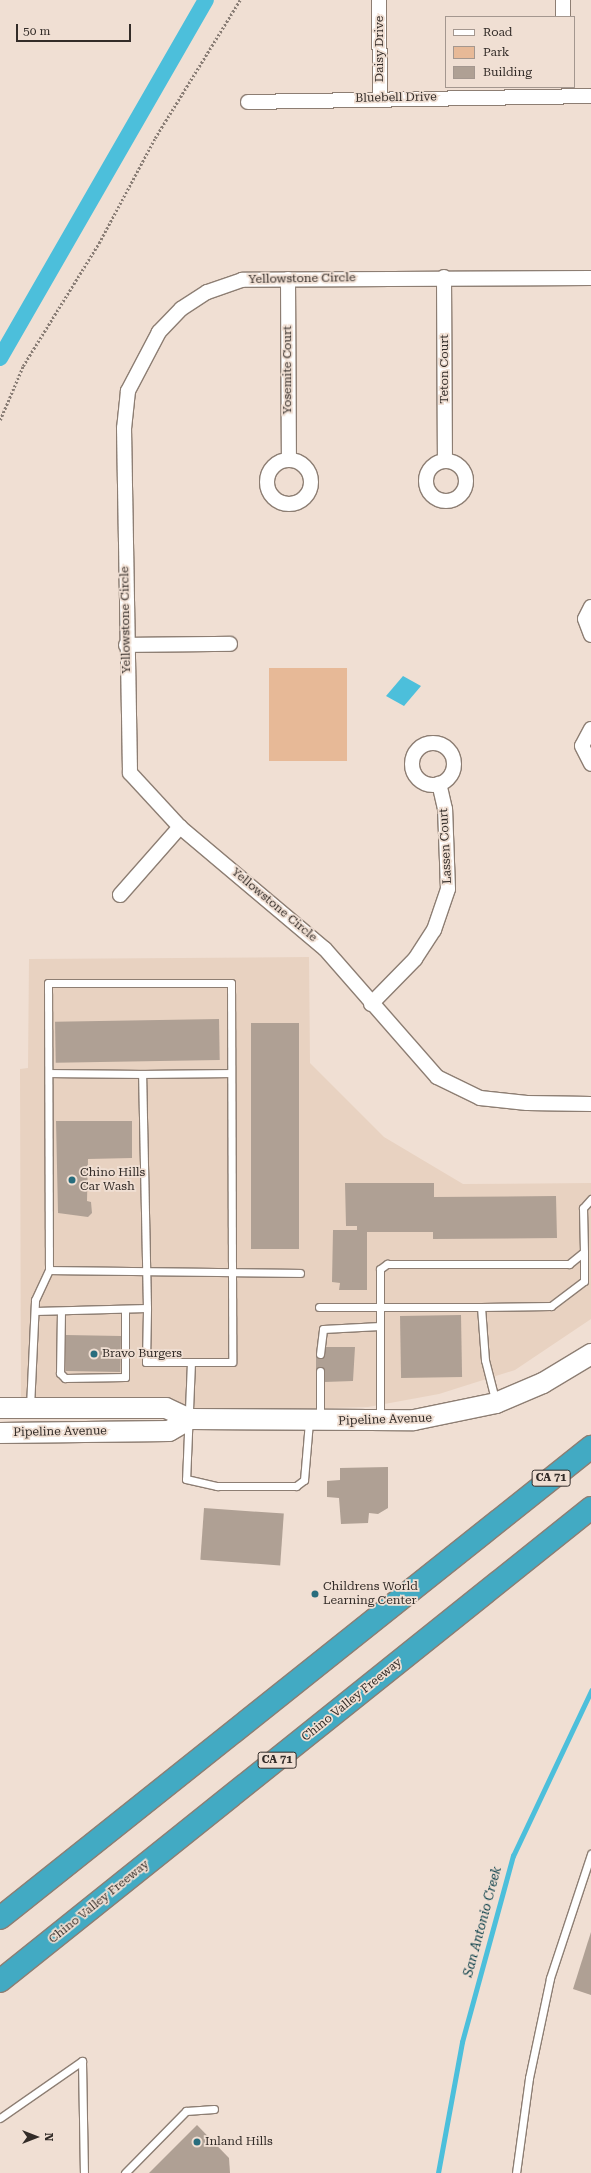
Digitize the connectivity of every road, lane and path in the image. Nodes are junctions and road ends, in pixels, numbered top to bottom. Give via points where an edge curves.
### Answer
1 (240, 0) edge
2 (379, 0) edge
3 (563, 0) edge
4 (563, 16) edge
5 (564, 92) edge
6 (591, 96) edge
7 (380, 98) junction
8 (248, 102) dead end
9 (444, 277) junction
10 (591, 278) edge
11 (288, 279) junction
12 (0, 420) edge
13 (288, 460) dead end
14 (445, 461) dead end
15 (591, 607) edge
16 (591, 635) edge
17 (230, 644) dead end
18 (126, 645) junction
19 (591, 728) edge
20 (591, 764) edge
21 (439, 784) dead end
22 (180, 827) junction
23 (120, 896) dead end
24 (371, 1004) junction
25 (49, 1073) junction
26 (231, 1073) junction
27 (142, 1074) junction
28 (591, 1104) edge
29 (591, 1199) edge
30 (584, 1252) junction
31 (50, 1270) junction
32 (147, 1272) junction
33 (232, 1273) junction
34 (300, 1273) dead end
35 (319, 1307) dead end
36 (380, 1307) junction
37 (481, 1307) junction
38 (147, 1308) junction
39 (125, 1309) junction
40 (35, 1311) junction
41 (61, 1311) junction
42 (380, 1326) junction
43 (320, 1354) dead end
44 (591, 1354) edge
45 (191, 1362) junction
46 (320, 1371) dead end
47 (496, 1403) junction
48 (0, 1408) edge
49 (30, 1408) junction
50 (190, 1419) junction
51 (314, 1422) junction
52 (380, 1422) junction
53 (0, 1433) edge
54 (591, 1447) edge
55 (591, 1508) edge
56 (591, 1854) edge
57 (0, 1918) edge
58 (0, 1981) edge
59 (214, 2109) dead end
60 (0, 2118) edge
61 (84, 2173) edge
62 (125, 2173) edge
63 (516, 2173) edge

1 - 12 path via 155,138 99,243 23,366
2 - 7 street, Daisy Drive
3 - 4 street
5 - 6 street, Bluebell Drive
5 - 7 street, Bluebell Drive
7 - 8 street, Bluebell Drive
9 - 10 street, Yellowstone Circle
9 - 11 street, Yellowstone Circle
9 - 14 street, Teton Court
11 - 13 street, Yosemite Court
11 - 18 street, Yellowstone Circle via 242,280 208,292 182,309 159,332 137,368 128,391 124,428
15 - 16 street via 585,619
17 - 18 street
18 - 22 street, Yellowstone Circle via 130,773
19 - 20 street via 582,746
21 - 24 street, Lassen Court via 445,809 448,889 434,930 415,959
22 - 23 street
22 - 24 street, Yellowstone Circle via 325,949
24 - 28 street, Yellowstone Circle via 437,1077 480,1098 527,1103
25 - 26 lane via 48,983 231,982
25 - 27 lane
25 - 31 lane
26 - 27 lane
26 - 33 lane
27 - 32 lane
29 - 30 lane via 583,1208
30 - 36 lane via 569,1264 387,1264 380,1269
30 - 37 lane via 584,1281 551,1306
31 - 32 lane
31 - 40 lane via 35,1300
32 - 33 lane
32 - 38 lane
33 - 34 lane
33 - 45 lane via 232,1362
35 - 36 lane
36 - 37 lane
36 - 42 lane
37 - 47 lane via 485,1360
38 - 39 lane
38 - 45 lane via 146,1362
39 - 41 lane
39 - 41 lane via 125,1377 65,1378 60,1373
40 - 41 lane
40 - 49 lane
42 - 43 lane via 323,1329
42 - 52 lane
44 - 47 main road, Pipeline Avenue via 543,1383
45 - 50 lane
46 - 51 lane
47 - 52 main road, Pipeline Avenue via 439,1418
48 - 49 main road, Pipeline Avenue
49 - 50 main road, Pipeline Avenue via 166,1408
50 - 51 main road, Pipeline Avenue
50 - 51 lane via 186,1479 217,1486 271,1488 296,1486 304,1480
50 - 53 main road, Pipeline Avenue via 169,1430
51 - 52 main road, Pipeline Avenue
54 - 57 highway, CA 71
55 - 58 highway, Chino Valley Freeway / CA 71
56 - 63 lane via 550,1978 529,2078
59 - 62 lane via 186,2111
60 - 61 lane via 82,2061

